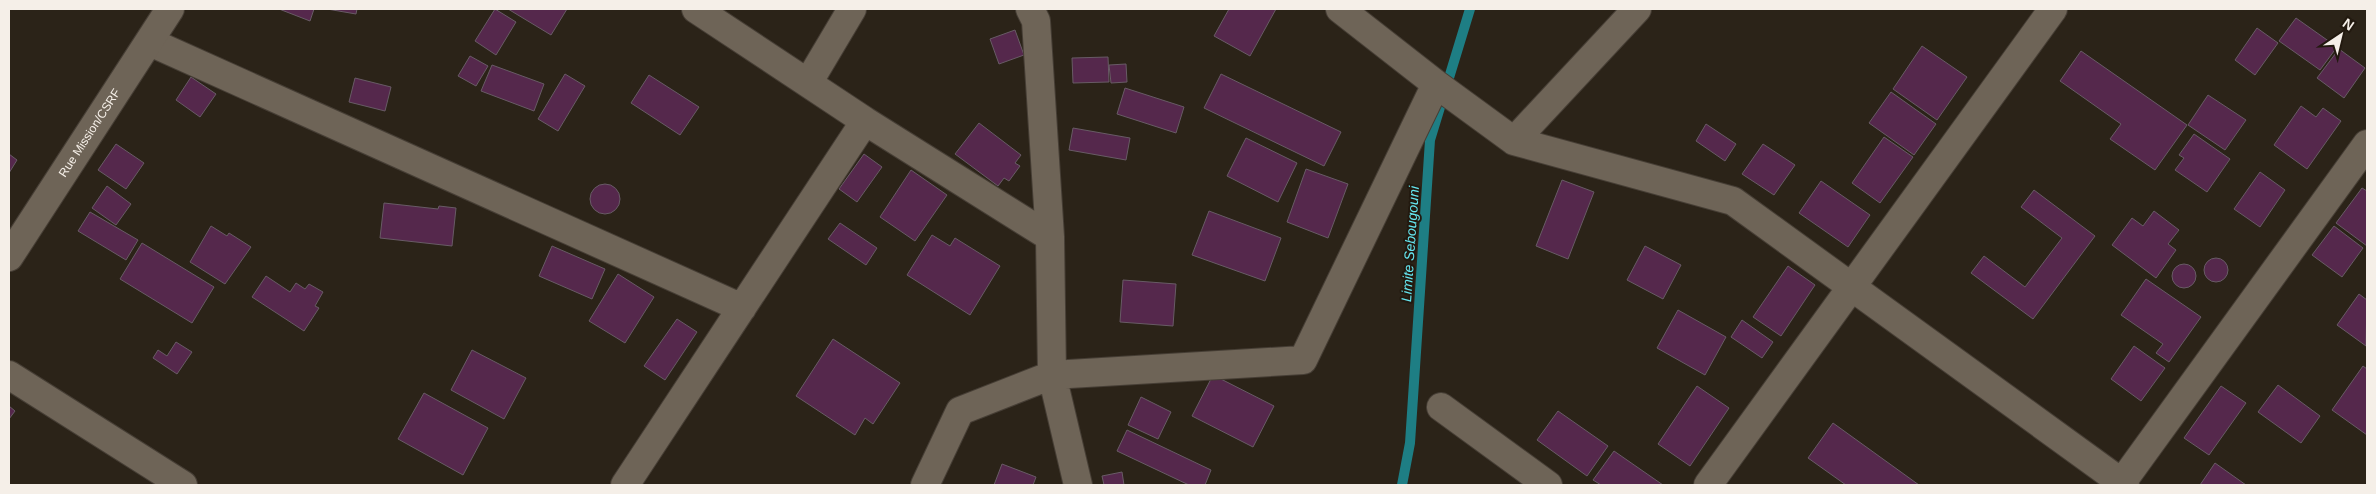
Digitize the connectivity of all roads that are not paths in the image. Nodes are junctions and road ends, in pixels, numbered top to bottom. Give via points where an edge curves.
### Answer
1 (170, 9) edge
2 (696, 9) edge
3 (852, 9) edge
4 (1030, 9) edge
5 (1340, 9) edge
6 (1637, 9) edge
7 (2053, 9) edge
8 (150, 42) junction
9 (808, 83) junction
10 (1436, 84) junction
11 (865, 121) junction
12 (1514, 141) junction
13 (2367, 144) edge
14 (1050, 237) junction
15 (9, 257) edge
16 (1852, 287) junction
17 (742, 308) junction
18 (9, 375) edge
19 (1052, 375) junction
20 (1441, 408) dead end
21 (2123, 484) edge
22 (183, 485) edge
23 (625, 485) edge
24 (925, 485) edge
25 (1078, 485) edge
26 (1548, 485) edge
27 (1708, 485) edge

1 - 8 street, Rue Mission/CSRF
2 - 9 street
3 - 9 street
4 - 14 street via 1036,21
5 - 10 street
6 - 12 street
7 - 16 street
8 - 15 street, Rue Mission/CSRF
8 - 17 street
9 - 11 street
10 - 12 street
10 - 19 street via 1303,360
11 - 14 street
11 - 17 street
12 - 16 street via 1733,201
13 - 21 street
14 - 19 street
16 - 21 street
16 - 27 street
17 - 23 street
18 - 22 street
19 - 24 street via 960,411
19 - 25 street
20 - 26 street

